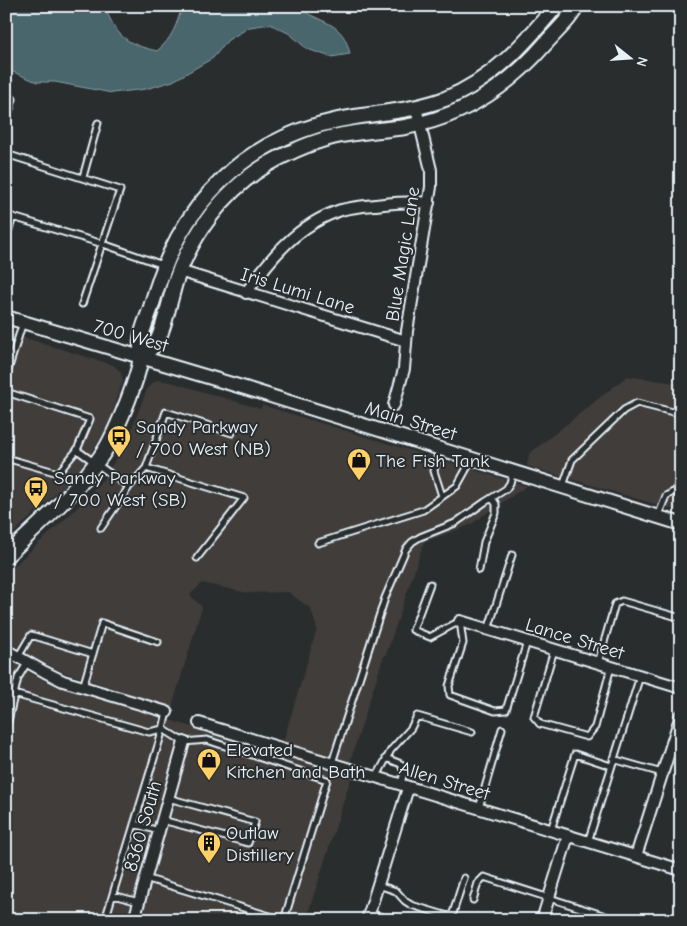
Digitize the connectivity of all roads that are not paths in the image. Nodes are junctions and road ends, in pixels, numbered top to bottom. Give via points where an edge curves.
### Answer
1 (556, 6) edge
2 (576, 6) edge
3 (13, 99) dead end
4 (416, 108) junction
5 (6, 122) edge
6 (98, 123) dead end
7 (420, 124) junction
8 (6, 154) edge
9 (82, 177) junction
10 (429, 203) junction
11 (6, 215) edge
12 (13, 217) junction
13 (6, 238) edge
14 (103, 244) junction
15 (164, 266) junction
16 (179, 271) junction
17 (246, 293) junction
18 (82, 304) dead end
19 (6, 317) edge
20 (23, 322) junction
21 (406, 341) junction
22 (142, 357) junction
23 (6, 377) edge
24 (245, 388) joint
25 (6, 392) edge
26 (394, 405) dead end
27 (681, 414) edge
28 (232, 432) dead end
29 (440, 448) junction
30 (77, 450) junction
31 (6, 458) edge
32 (473, 459) junction
33 (96, 464) junction
34 (146, 468) junction
35 (514, 471) junction
36 (681, 478) edge
37 (563, 486) junction
38 (129, 487) junction
39 (442, 496) junction
40 (492, 498) junction
41 (658, 517) junction
42 (681, 524) edge
43 (101, 528) dead end
44 (318, 543) dead end
45 (512, 554) dead end
46 (6, 556) edge
47 (197, 558) dead end
48 (479, 570) dead end
49 (430, 584) dead end
50 (681, 618) edge
51 (460, 621) junction
52 (488, 630) junction
53 (158, 642) dead end
54 (527, 642) junction
55 (6, 650) edge
56 (554, 650) junction
57 (93, 654) junction
58 (23, 660) junction
59 (598, 663) junction
60 (611, 667) junction
61 (640, 676) junction
62 (82, 687) junction
63 (681, 688) edge
64 (6, 696) edge
65 (13, 696) junction
66 (168, 712) joint
67 (681, 715) edge
68 (199, 723) dead end
69 (163, 729) junction
70 (502, 729) dead end
71 (6, 730) edge
72 (472, 732) dead end
73 (184, 742) junction
74 (386, 758) junction
75 (613, 759) junction
76 (332, 764) junction
77 (611, 766) junction
78 (662, 773) junction
79 (376, 778) junction
80 (404, 787) junction
81 (168, 798) junction
82 (479, 809) junction
83 (162, 820) junction
84 (134, 824) junction
85 (550, 830) junction
86 (159, 832) junction
87 (568, 836) junction
88 (588, 842) junction
89 (636, 856) junction
90 (681, 870) edge
91 (145, 878) junction
92 (464, 878) dead end
93 (378, 885) junction
94 (113, 895) junction
95 (549, 897) junction
96 (473, 900) dead end
97 (139, 902) junction
98 (368, 916) edge
99 (105, 920) edge
100 (134, 920) edge
101 (284, 920) edge
102 (392, 920) edge
103 (542, 920) edge
104 (618, 920) edge

1 - 4 main road via 520,48 487,76 461,92
2 - 7 main road via 530,61 499,88 463,108
3 - 5 lane
4 - 7 street, Blue Magic Lane
4 - 15 main road via 330,122 264,148 238,166 206,197 182,229
6 - 9 lane
7 - 10 street, Blue Magic Lane via 431,170
7 - 16 main road via 327,139 267,165 216,209
8 - 9 lane
9 - 14 lane via 120,190
10 - 17 street via 404,202 351,208 324,218 284,245
10 - 21 street, Blue Magic Lane
11 - 12 lane
12 - 13 lane
12 - 14 lane
14 - 15 lane
14 - 18 lane
15 - 22 main road via 141,339
16 - 17 street, Iris Lumi Lane
16 - 22 main road via 157,343
17 - 21 street, Iris Lumi Lane
19 - 20 street, 700 West
20 - 22 street, 700 West
20 - 23 lane
21 - 26 street, Blue Magic Lane via 404,369
22 - 24 street, 700 West
22 - 33 main road via 123,414
24 - 29 street, Main Street
25 - 30 lane via 90,418
27 - 37 lane via 636,403 624,410 572,460
28 - 34 lane via 166,412
29 - 32 street, Main Street
29 - 39 lane via 434,471
30 - 31 lane via 58,473
30 - 33 lane
32 - 35 street, Main Street
32 - 39 lane via 457,486
33 - 38 lane
33 - 46 main road via 78,486
34 - 38 lane
34 - 47 lane via 244,498
35 - 37 street, Main Street
35 - 40 lane via 508,486
36 - 41 lane via 675,491 666,496
37 - 41 street, Main Street
38 - 43 lane
39 - 44 lane via 423,510
40 - 48 lane via 496,513 484,542
40 - 76 lane via 455,524 420,537 406,549 385,598
41 - 42 street, Main Street
45 - 52 lane
49 - 51 lane via 413,630 430,637
50 - 59 lane via 622,601 615,604
51 - 52 street, Lance Street
51 - 54 lane via 463,643 449,686 450,695 494,711 506,710
52 - 54 street, Lance Street
53 - 57 lane via 102,623
54 - 56 street, Lance Street
55 - 58 street
56 - 59 street, Lance Street
56 - 60 lane via 534,717 540,724 587,738 595,727
57 - 58 lane via 31,635
57 - 62 lane
58 - 62 street
58 - 65 lane
59 - 60 street, Lance Street
60 - 61 street, Lance Street
61 - 63 street, Lance Street
61 - 75 lane
62 - 66 street
64 - 65 lane
65 - 69 lane via 149,732
65 - 71 lane
66 - 69 lane
67 - 78 street
68 - 76 street, Allen Street
69 - 73 lane
69 - 84 lane
70 - 82 lane
72 - 74 lane via 417,716
73 - 81 street, 8360 South
73 - 101 lane via 207,740 327,780
74 - 79 lane
74 - 80 lane via 401,764
75 - 77 lane
75 - 78 lane
76 - 79 street, Allen Street
77 - 85 lane via 575,754
77 - 88 lane
78 - 89 street
79 - 80 street, Allen Street
80 - 82 street, Allen Street
80 - 93 street
81 - 83 street, 8360 South
81 - 83 lane via 255,822 248,843
82 - 85 street, Allen Street
83 - 86 street, 8360 South
84 - 86 lane
84 - 94 lane
85 - 87 street, Allen Street
86 - 91 street, 8360 South
87 - 88 street, Allen Street
87 - 95 street
88 - 89 street, Allen Street
89 - 90 street, Allen Street
91 - 97 street, 8360 South
91 - 101 lane
92 - 93 lane via 454,913 448,916 411,905 396,891
93 - 98 street
94 - 97 lane
94 - 99 lane
95 - 96 lane via 484,877 478,883
95 - 103 street
95 - 104 lane
97 - 100 street, 8360 South
98 - 102 lane

